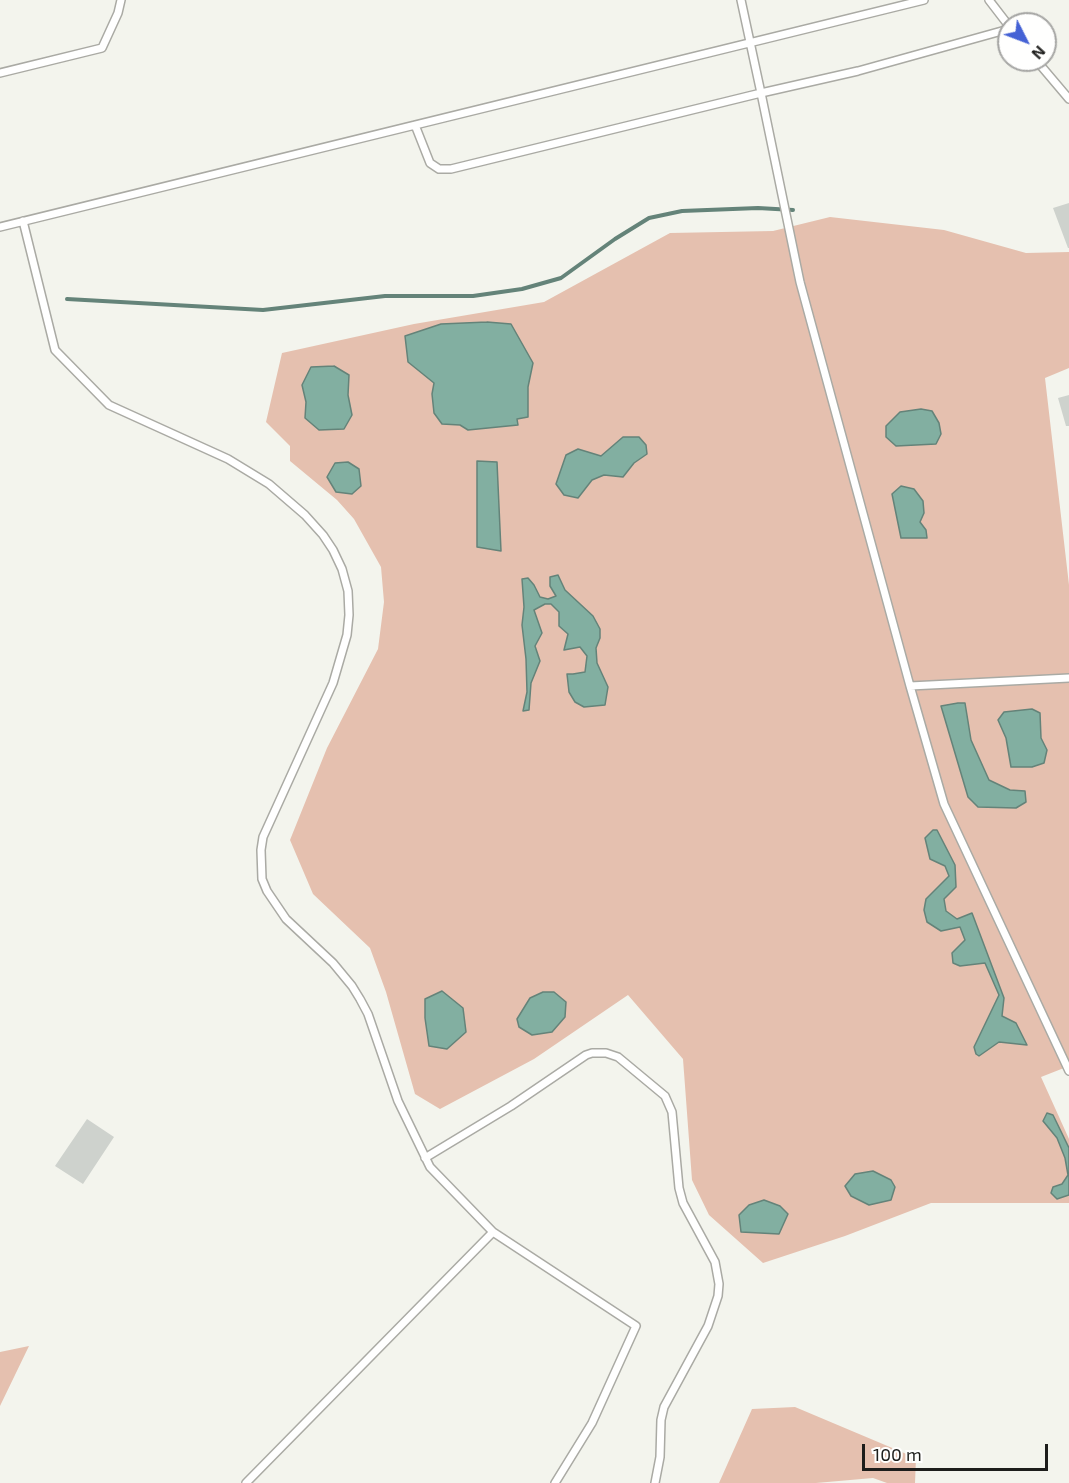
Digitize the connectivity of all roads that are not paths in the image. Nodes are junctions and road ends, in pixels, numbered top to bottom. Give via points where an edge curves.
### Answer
1 (121, 0) edge
2 (741, 0) edge
3 (924, 0) edge
4 (997, 32) edge
5 (750, 43) junction
6 (1046, 72) edge
7 (0, 73) edge
8 (761, 93) junction
9 (1069, 99) edge
10 (415, 125) junction
11 (23, 221) junction
12 (0, 227) edge
13 (1069, 678) edge
14 (910, 686) junction
15 (1069, 1071) edge
16 (425, 1158) junction
17 (493, 1232) junction
18 (246, 1483) edge
19 (555, 1483) edge
20 (655, 1483) edge

1 - 7 lane via 102,48
2 - 5 lane
3 - 5 lane
4 - 8 lane
5 - 8 lane
5 - 10 lane
6 - 9 lane
8 - 10 lane via 452,169 439,170 430,163
8 - 14 lane via 800,282
10 - 11 lane
11 - 12 lane
11 - 16 lane via 55,350 109,405 228,459 278,491 324,535 342,569 349,615 342,656 264,837 262,879 286,919 333,963 360,999 398,1101
13 - 14 lane
14 - 15 lane via 944,804
16 - 17 lane via 451,1191
16 - 20 lane via 592,1053 618,1057 665,1096 672,1112 679,1188 715,1262 719,1284 708,1326 664,1407
17 - 18 lane
17 - 19 lane via 636,1326 592,1423

